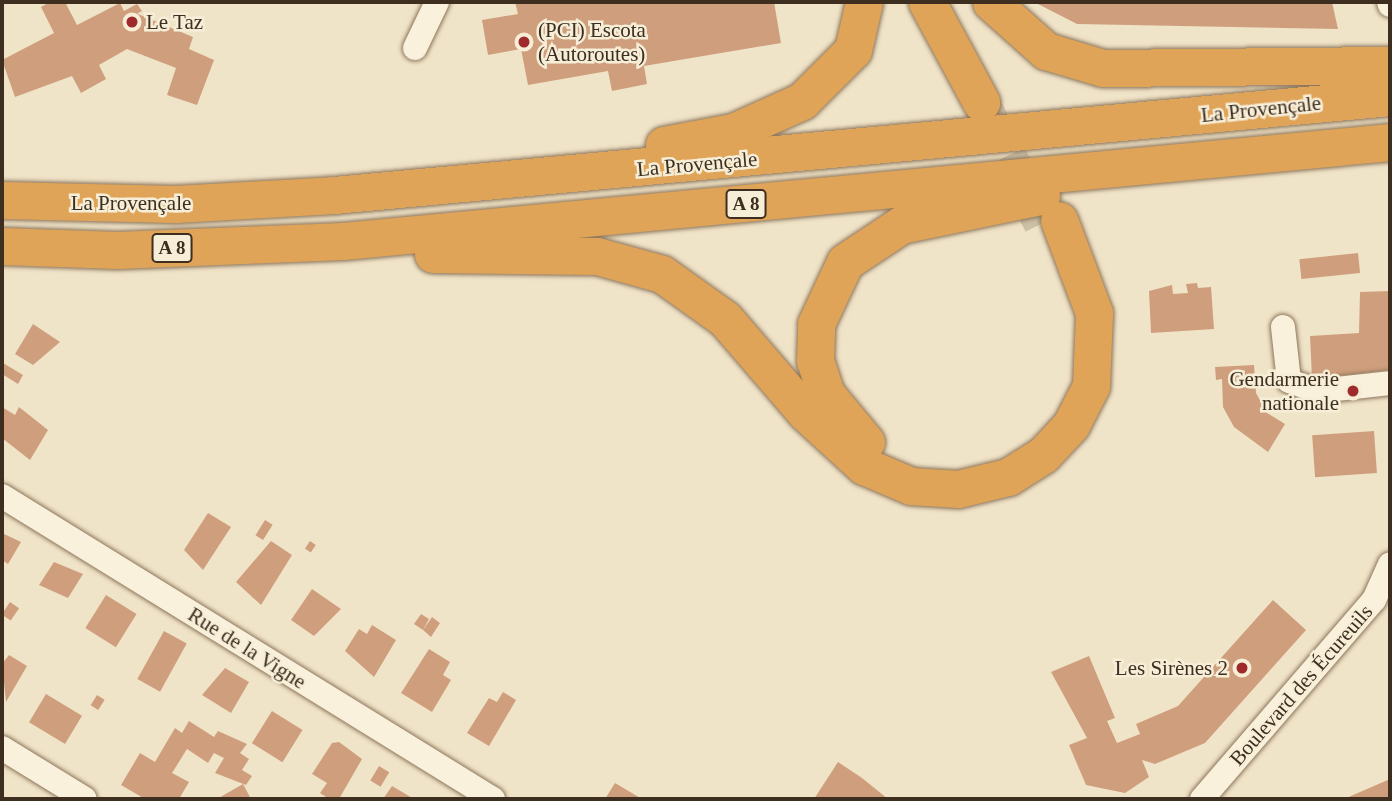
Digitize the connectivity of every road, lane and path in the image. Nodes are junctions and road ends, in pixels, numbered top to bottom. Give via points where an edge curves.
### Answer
1 (437, 2) edge
2 (864, 2) edge
3 (927, 2) edge
4 (953, 2) edge
5 (991, 2) edge
6 (415, 48) dead end
7 (1378, 82) edge
8 (1387, 143) edge
9 (1149, 165) junction
10 (507, 182) junction
11 (2, 200) edge
12 (343, 241) junction
13 (2, 246) edge
14 (1283, 327) dead end
15 (1390, 383) edge
16 (2, 496) edge
17 (1390, 564) edge
18 (2, 748) edge
19 (461, 791) edge
20 (85, 799) edge
21 (493, 799) edge
22 (1202, 799) edge

1 - 6 street
2 - 10 highway via 860,31 845,62 781,113 733,132
3 - 4 highway via 991,101
5 - 7 highway via 1046,51 1103,68
7 - 10 highway, La Provençale / A 8
8 - 9 highway, A 8
9 - 12 highway, A 8
9 - 12 highway via 901,225 845,262 816,324 815,361 848,426 879,454 958,471 1002,461 1033,442 1057,416 1072,382 1079,338 1051,222 1094,313 1091,386 1071,425 1043,455 1008,477 958,489 911,486 864,466 804,412 725,319 662,274 597,256 462,256
10 - 11 highway, La Provençale / A 8 via 175,204
12 - 13 highway, A 8 via 129,250
14 - 15 street via 1289,381 1318,391
16 - 19 street, Rue de la Vigne
17 - 22 street, Boulevard des Écureuils via 1374,600
18 - 20 street
19 - 21 street, Rue de la Vigne

